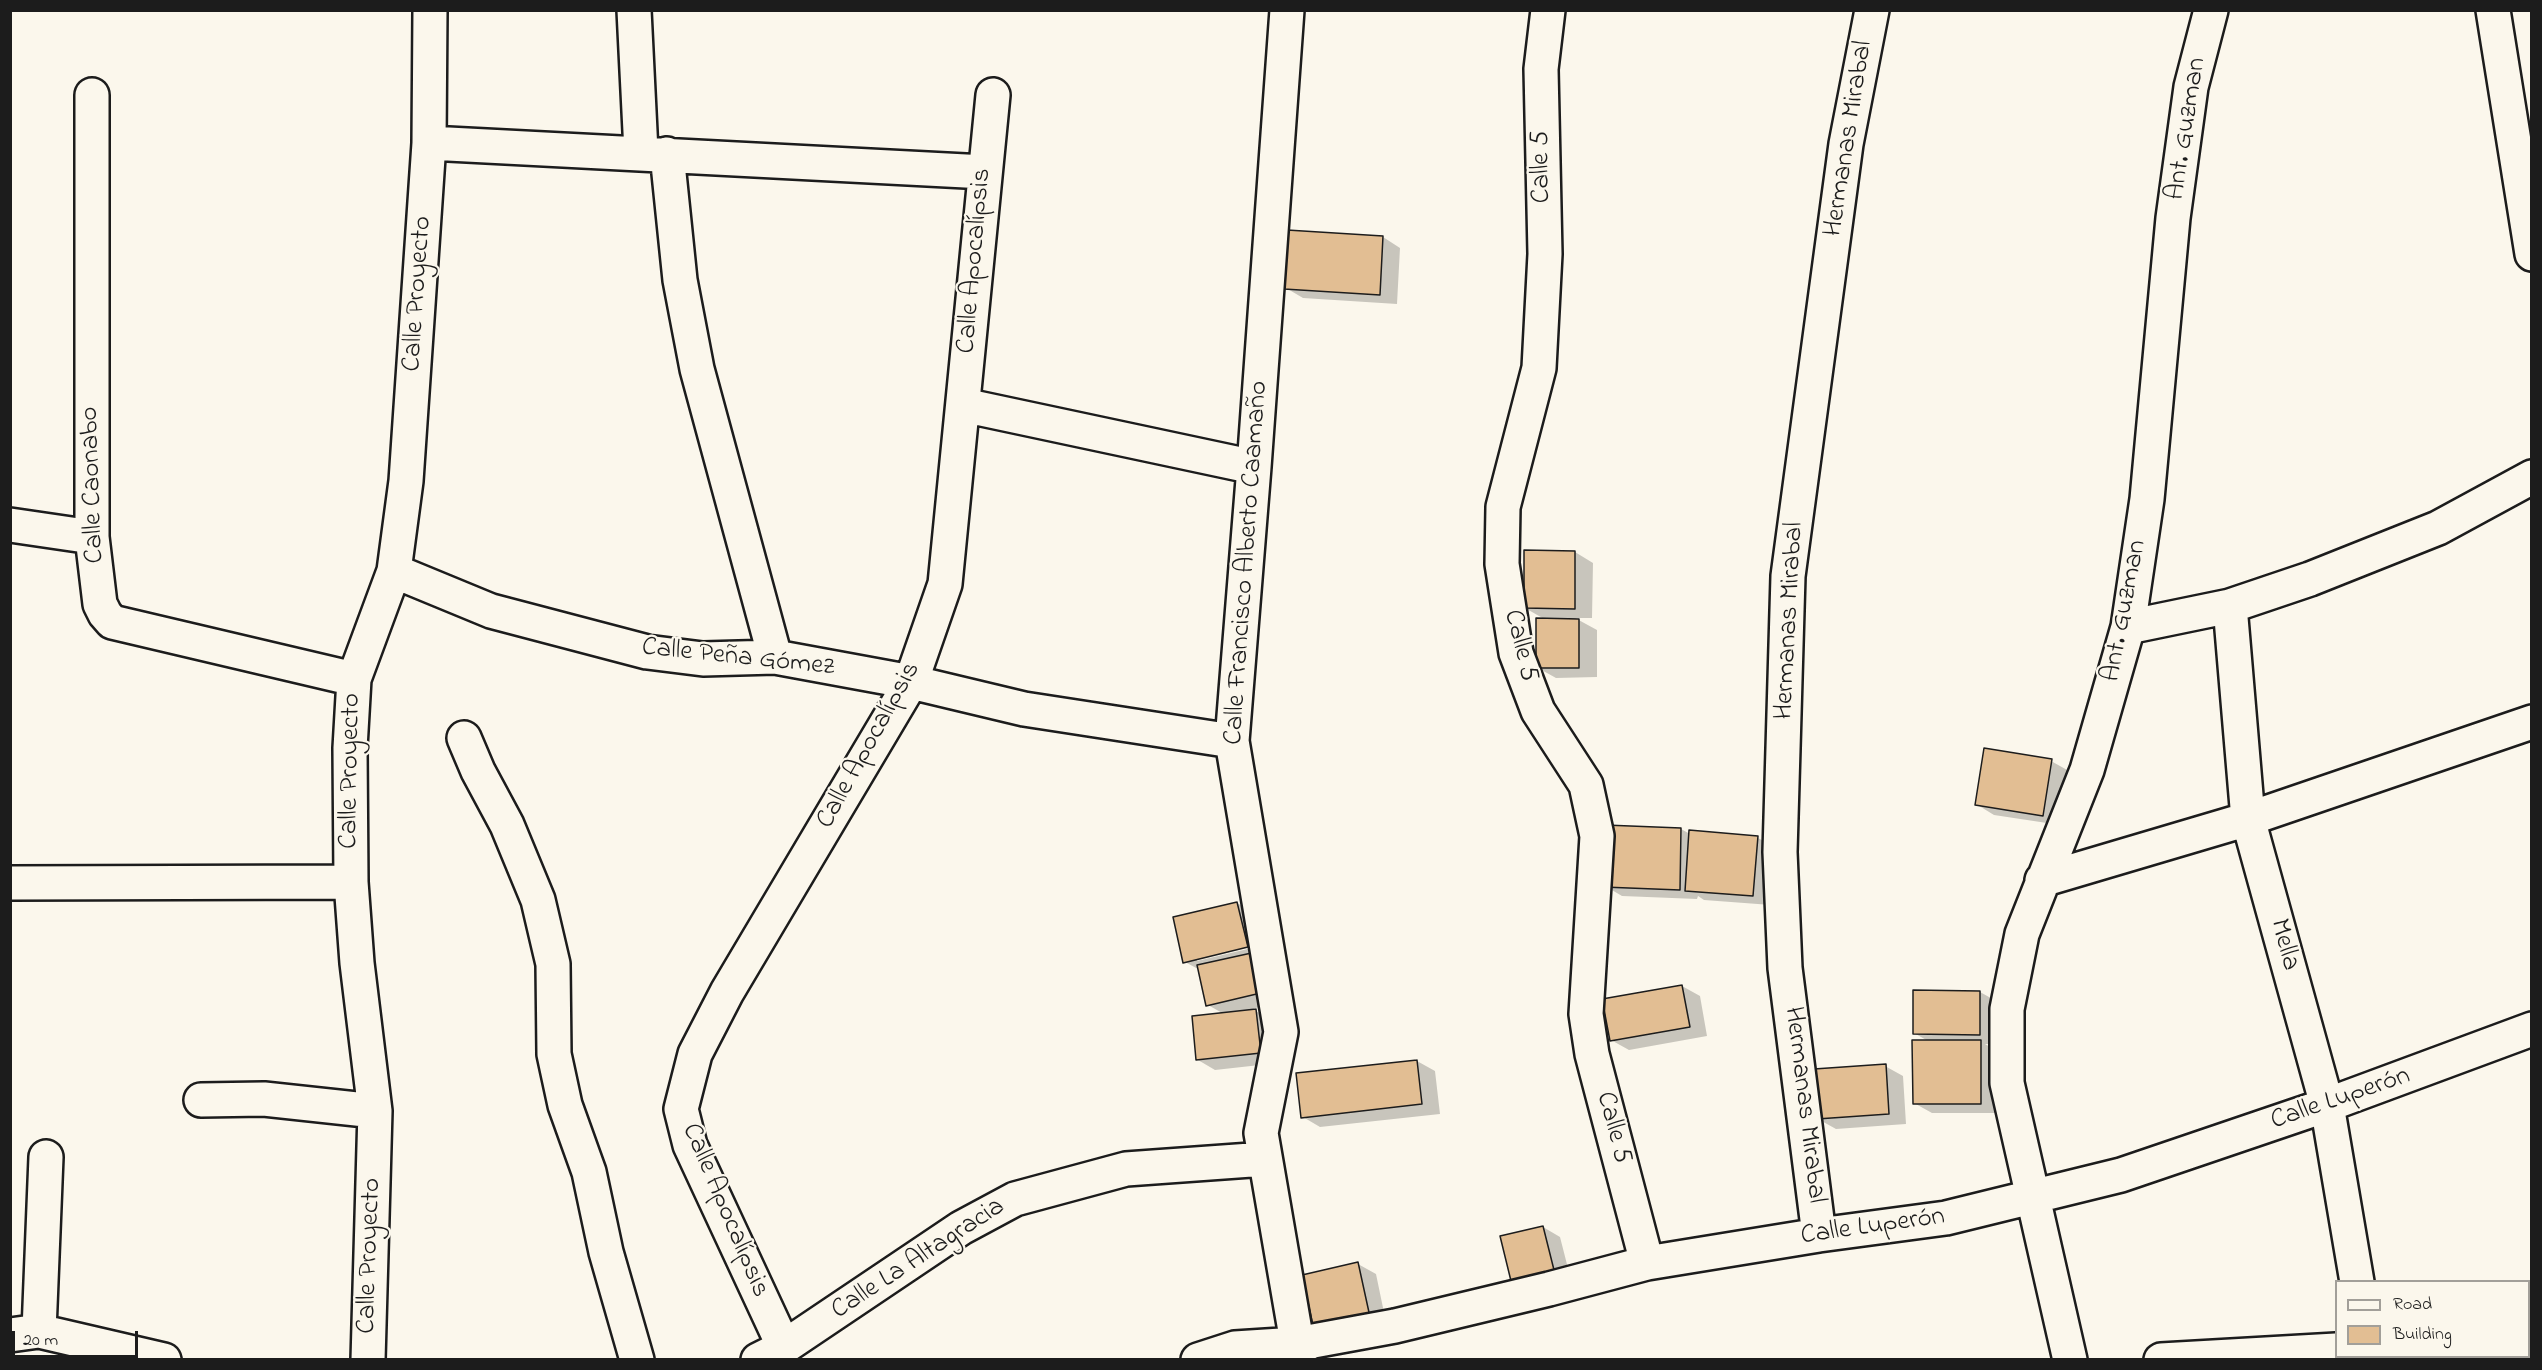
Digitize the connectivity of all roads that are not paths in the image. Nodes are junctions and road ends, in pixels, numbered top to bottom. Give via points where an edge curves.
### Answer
1 (430, 10) edge
2 (634, 10) edge
3 (1287, 10) edge
4 (1548, 10) edge
5 (1872, 10) edge
6 (2211, 10) edge
7 (2493, 10) edge
8 (92, 95) dead end
9 (993, 95) dead end
10 (429, 143) junction
11 (654, 153) junction
12 (985, 172) junction
13 (2532, 254) edge
14 (963, 405) junction
15 (1254, 467) junction
16 (2532, 477) edge
17 (10, 525) edge
18 (92, 537) junction
19 (394, 571) junction
20 (2230, 606) junction
21 (2128, 627) junction
22 (775, 657) junction
23 (354, 680) junction
24 (911, 682) junction
25 (2532, 722) edge
26 (464, 738) dead end
27 (1232, 741) junction
28 (2248, 819) junction
29 (2042, 880) junction
30 (351, 882) junction
31 (10, 883) edge
32 (2532, 1029) edge
33 (201, 1100) dead end
34 (2327, 1106) junction
35 (375, 1111) junction
36 (46, 1158) dead end
37 (1265, 1159) junction
38 (2032, 1196) junction
39 (1820, 1235) junction
40 (1647, 1263) junction
41 (2357, 1280) edge
42 (25, 1333) edge
43 (76, 1349) edge
44 (2335, 1350) edge
45 (1299, 1352) edge
46 (771, 1353) edge
47 (164, 1359) edge
48 (368, 1359) edge
49 (637, 1359) edge
50 (1198, 1359) edge
51 (2070, 1359) edge
52 (2161, 1359) edge

1 - 10 street, Calle Proyecto
2 - 11 street
3 - 15 street, Calle Francisco Alberto Caamaño
4 - 40 street, Calle 5 via 1541,69 1545,254 1539,368 1503,507 1502,564 1516,653 1538,711 1586,785 1597,836 1586,1014 1592,1054
5 - 39 street, Hermanas Mirabal via 1846,144 1788,576 1780,852 1785,968
6 - 21 street, Ant. Guzman via 2191,87 2173,218 2147,499
7 - 13 street
8 - 18 street, Calle Caonabo
9 - 12 street, Calle Apocalípsis
10 - 11 street
10 - 19 street, Calle Proyecto via 406,481
11 - 12 street
11 - 22 street via 697,369
12 - 14 street, Calle Apocalípsis
14 - 15 street
14 - 24 street, Calle Apocalípsis via 945,584
15 - 27 street, Calle Francisco Alberto Caamaño
16 - 20 street via 2438,528
17 - 18 street
18 - 23 street, Calle Caonabo via 100,604 112,622
19 - 22 street, Calle Peña Gómez via 491,611 647,652 703,658
19 - 23 street, Calle Proyecto
20 - 21 street
20 - 28 street, Mella
21 - 29 street, Ant. Guzman via 2087,770
22 - 24 street, Calle Peña Gómez
23 - 30 street, Calle Proyecto
24 - 27 street, Calle Peña Gómez via 1024,709
24 - 46 street, Calle Apocalípsis via 728,992 695,1054 681,1109 690,1145
25 - 28 street
26 - 49 street via 538,900 553,964 554,1054
27 - 37 street, Calle Francisco Alberto Caamaño via 1281,1032 1261,1133
28 - 29 street
28 - 34 street, Mella
29 - 38 street, Ant. Guzman via 2022,934 2007,1009 2007,1083
30 - 31 street
30 - 35 street, Calle Proyecto
32 - 34 street, Calle Luperón
33 - 35 street via 264,1098
34 - 38 street, Calle Luperón via 2121,1175
34 - 41 street, Mella
35 - 48 street, Calle Proyecto
36 - 42 street
37 - 45 street, Calle Francisco Alberto Caamaño
37 - 46 street, Calle La Altagracia via 1126,1169 1015,1199 961,1228
38 - 39 street, Calle Luperón via 1946,1218
38 - 51 street, Ant. Guzman
39 - 40 street, Calle Luperón
40 - 45 street, Calle Luperón
42 - 43 street
43 - 47 street
44 - 52 street
45 - 50 street, Calle Luperón via 1235,1347

